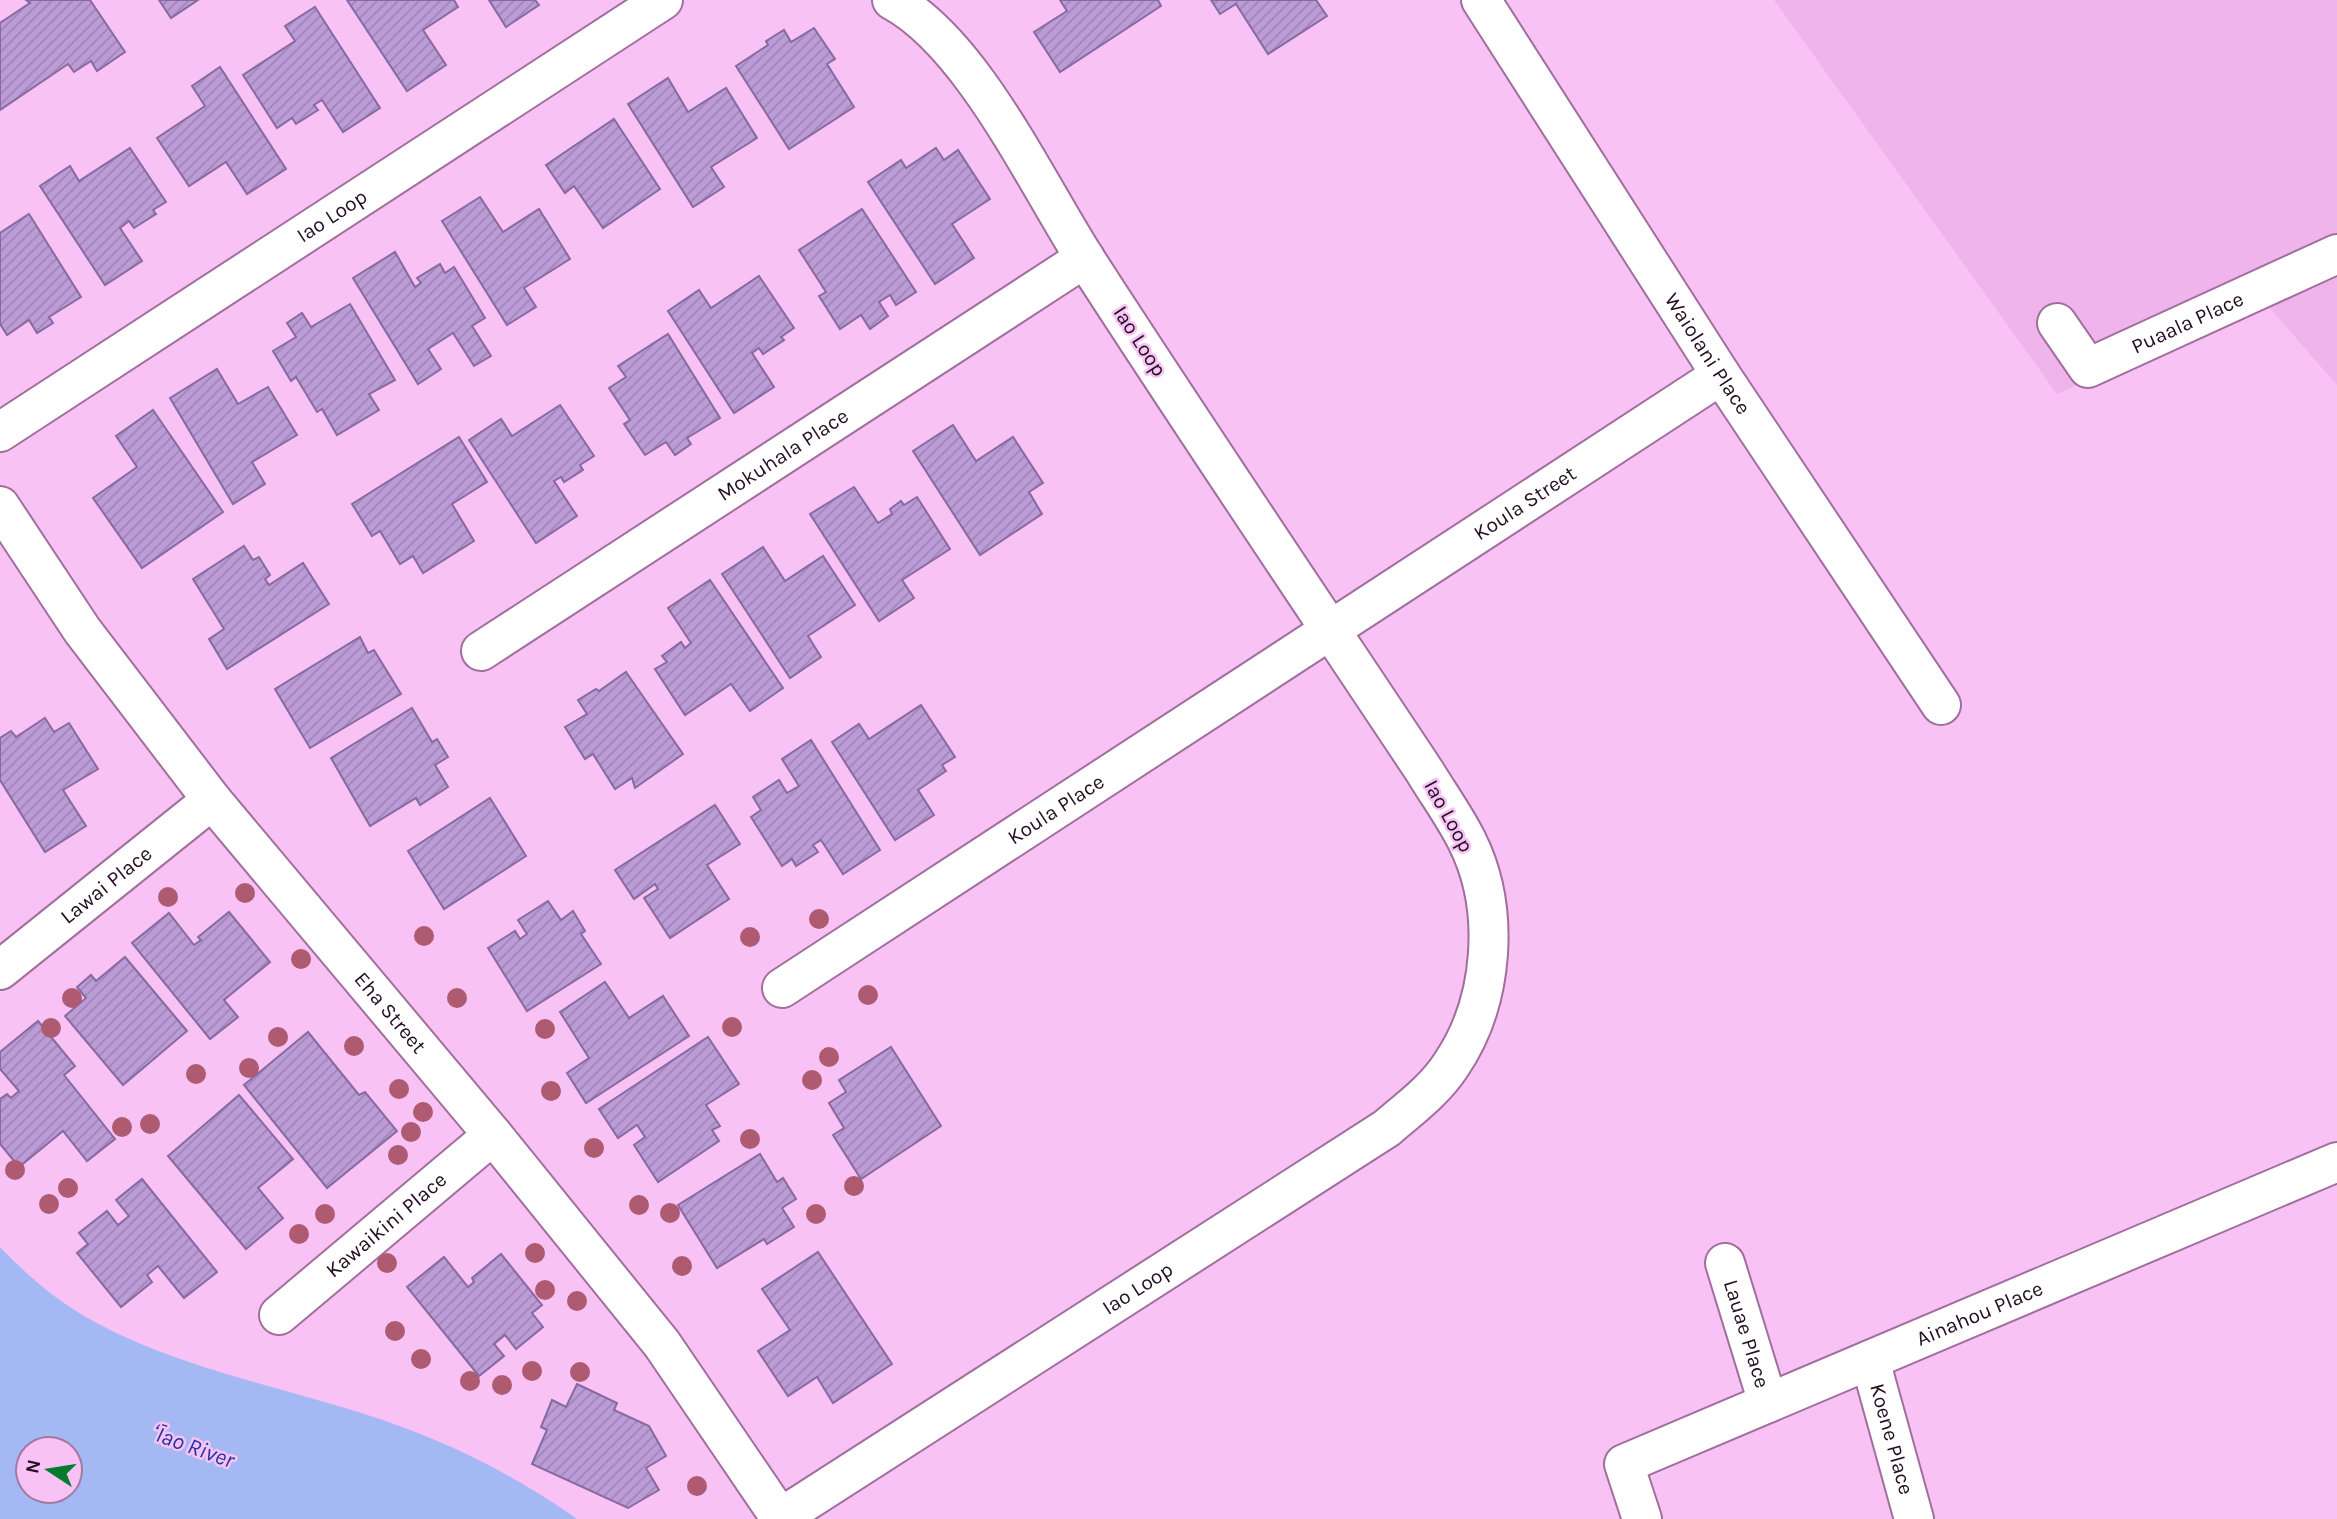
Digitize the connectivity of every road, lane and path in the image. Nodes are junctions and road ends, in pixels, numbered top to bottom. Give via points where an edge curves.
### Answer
1 (663, 0) edge
2 (892, 0) edge
3 (1481, 0) edge
4 (2337, 254) edge
5 (1085, 258) junction
6 (2057, 323) dead end
7 (1721, 375) junction
8 (0, 432) edge
9 (0, 506) edge
10 (1331, 631) junction
11 (481, 651) dead end
12 (1941, 705) dead end
13 (212, 800) junction
14 (0, 970) edge
15 (782, 988) dead end
16 (493, 1135) junction
17 (2337, 1161) edge
18 (1725, 1263) dead end
19 (279, 1315) dead end
20 (1870, 1360) junction
21 (1768, 1403) junction
22 (781, 1518) edge
23 (1642, 1519) edge
24 (1914, 1519) edge

1 - 8 street, Iao Loop
2 - 5 street, Iao Loop via 913,11 953,50
3 - 7 street, Waiolani Place
4 - 6 street, Puaala Place via 2088,368
5 - 10 street, Iao Loop
5 - 11 street, Mokuhala Place
7 - 10 street, Koula Street
7 - 12 street, Waiolani Place
9 - 13 street, Eha Street via 82,630
10 - 15 street, Koula Place
10 - 22 street, Iao Loop via 1467,842 1482,889 1489,937 1484,976 1475,1018 1451,1066 1387,1128
13 - 14 street, Lawai Place
13 - 16 street, Eha Street
16 - 19 street, Kawaikini Place
16 - 22 street, Eha Street via 662,1344
17 - 20 street, Ainahou Place
18 - 21 street, Lauae Place
20 - 21 street, Ainahou Place
20 - 24 street, Koene Place
21 - 23 street, Ainahou Place via 1624,1464

